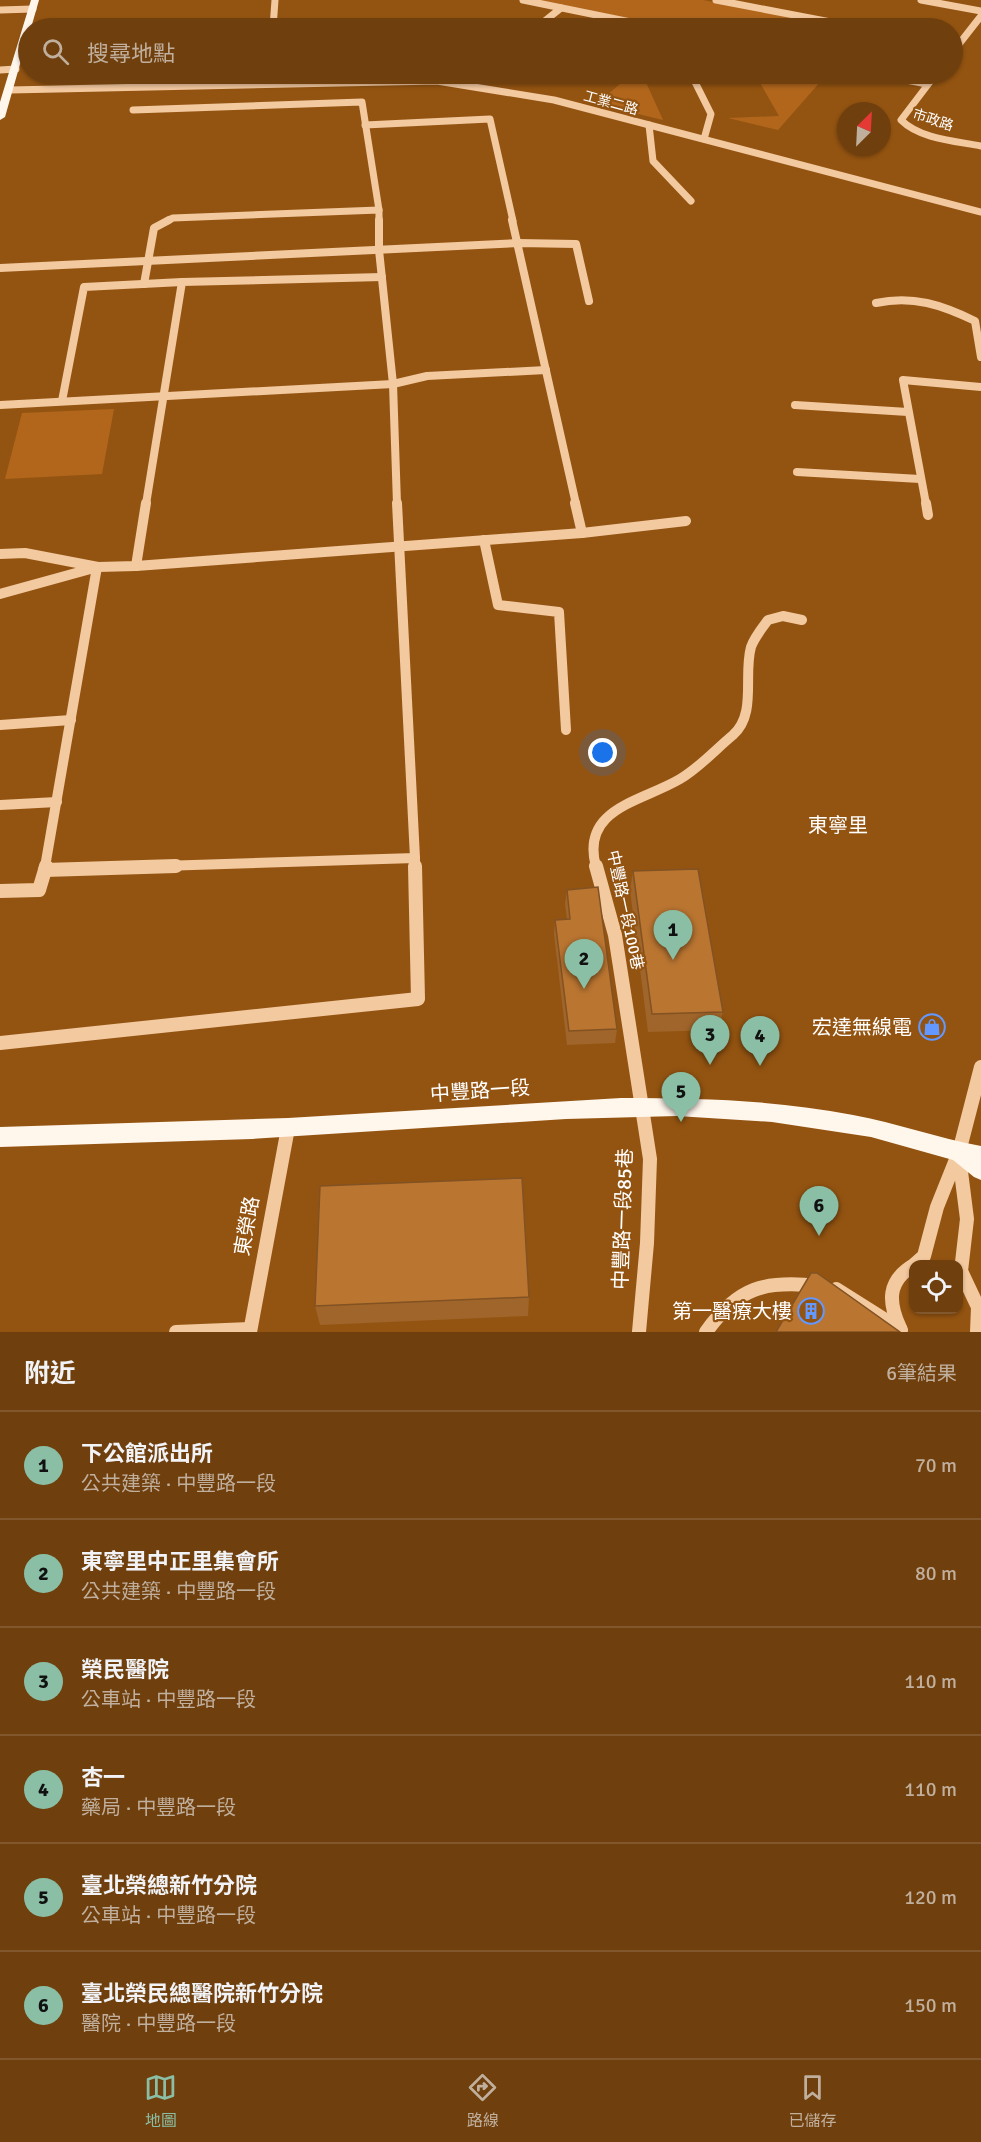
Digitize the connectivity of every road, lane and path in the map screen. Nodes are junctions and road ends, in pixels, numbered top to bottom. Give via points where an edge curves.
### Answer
1 (275, 0) edge
2 (523, 0) edge
3 (716, 0) edge
4 (921, 0) edge
5 (34, 4) edge
6 (561, 8) junction
7 (0, 10) edge
8 (981, 14) edge
9 (274, 18) edge
10 (548, 18) edge
11 (610, 18) edge
12 (810, 18) edge
13 (963, 37) edge
14 (18, 62) edge
15 (16, 69) junction
16 (0, 70) edge
17 (269, 84) edge
18 (459, 84) edge
19 (696, 84) edge
20 (927, 84) edge
21 (466, 85) joint
22 (10, 90) junction
23 (133, 110) dead end
24 (0, 116) edge
25 (365, 124) junction
26 (649, 125) junction
27 (704, 139) junction
28 (981, 146) edge
29 (691, 201) dead end
30 (378, 210) junction
31 (981, 212) edge
32 (519, 243) junction
33 (380, 250) junction
34 (149, 260) junction
35 (0, 268) edge
36 (382, 277) junction
37 (182, 282) junction
38 (144, 284) junction
39 (589, 301) dead end
40 (876, 303) dead end
41 (981, 357) edge
42 (546, 370) junction
43 (393, 384) junction
44 (981, 387) edge
45 (164, 395) junction
46 (62, 401) junction
47 (0, 405) edge
48 (795, 405) dead end
49 (908, 412) junction
50 (797, 472) dead end
51 (920, 479) junction
52 (928, 515) dead end
53 (686, 521) dead end
54 (582, 532) junction
55 (484, 540) junction
56 (398, 547) junction
57 (0, 554) edge
58 (136, 566) junction
59 (97, 567) junction
60 (0, 594) edge
61 (802, 620) dead end
62 (71, 720) junction
63 (0, 725) edge
64 (566, 730) dead end
65 (57, 802) junction
66 (0, 805) edge
67 (415, 858) junction
68 (45, 870) junction
69 (0, 891) edge
70 (0, 1043) edge
71 (981, 1067) edge
72 (976, 1104) edge
73 (642, 1107) junction
74 (288, 1128) junction
75 (0, 1137) edge
76 (959, 1152) junction
77 (981, 1156) edge
78 (981, 1170) edge
79 (920, 1260) edge
80 (909, 1268) edge
81 (979, 1310) edge
82 (250, 1330) edge
83 (902, 1331) edge
84 (176, 1332) edge
85 (639, 1332) edge
86 (706, 1332) edge
87 (976, 1332) edge

1 - 9 street
2 - 6 street
3 - 12 street
4 - 8 street
5 - 7 street
6 - 10 street
6 - 11 street
8 - 13 street
14 - 15 main road
15 - 16 street
15 - 22 main road
17 - 22 street, 工業二路
18 - 21 street, 工業二路
19 - 27 street via 711,114
20 - 28 street, 市政路 via 902,116 904,124 921,132
21 - 26 street, 工業二路 via 554,100
22 - 24 main road
23 - 25 street via 362,102
25 - 30 street
25 - 32 street via 490,119
26 - 27 street, 工業二路
26 - 29 street via 653,162
27 - 31 street, 工業二路
30 - 33 street
30 - 34 street via 173,218 154,228
32 - 33 street
32 - 39 street via 576,244
32 - 42 street
33 - 34 street
33 - 36 street
34 - 35 street
34 - 38 street
36 - 37 street
36 - 43 street
37 - 38 street
37 - 45 street
38 - 46 street via 84,287
40 - 41 street via 895,297 941,304 975,321
42 - 43 street via 427,375
42 - 54 street
43 - 45 street
43 - 56 street
44 - 49 street via 903,380
45 - 46 street
45 - 58 street
46 - 47 street
48 - 49 street
49 - 51 street
50 - 51 street
51 - 52 street
53 - 54 street
54 - 55 street
55 - 56 street
55 - 64 street via 498,605 559,612
56 - 58 street
56 - 67 street
57 - 59 street via 44,556
58 - 59 street
59 - 60 street
59 - 62 street
61 - 73 street, 中豐路一段100巷 via 783,615 768,620 761,629 751,647 745,718 735,732 682,778 617,810 594,833 596,862 615,935
62 - 63 street
62 - 65 street
65 - 66 street
65 - 68 street
67 - 68 street
67 - 70 street via 418,999
68 - 69 street via 39,890
71 - 72 street
72 - 76 street
73 - 74 main road, 中豐路一段 via 550,1108
73 - 76 main road, 中豐路一段 via 735,1109 825,1119
73 - 85 street, 中豐路一段85巷 via 650,1159
74 - 75 main road, 中豐路一段
74 - 82 street, 東榮路
76 - 77 main road, 中豐路一段
76 - 78 main road, 中豐路一段
76 - 79 street
76 - 81 street via 967,1219 961,1271
80 - 83 street via 898,1276 892,1287 894,1316
81 - 87 street
82 - 84 street
83 - 86 street via 840,1290 799,1283 764,1284 742,1293 719,1312

